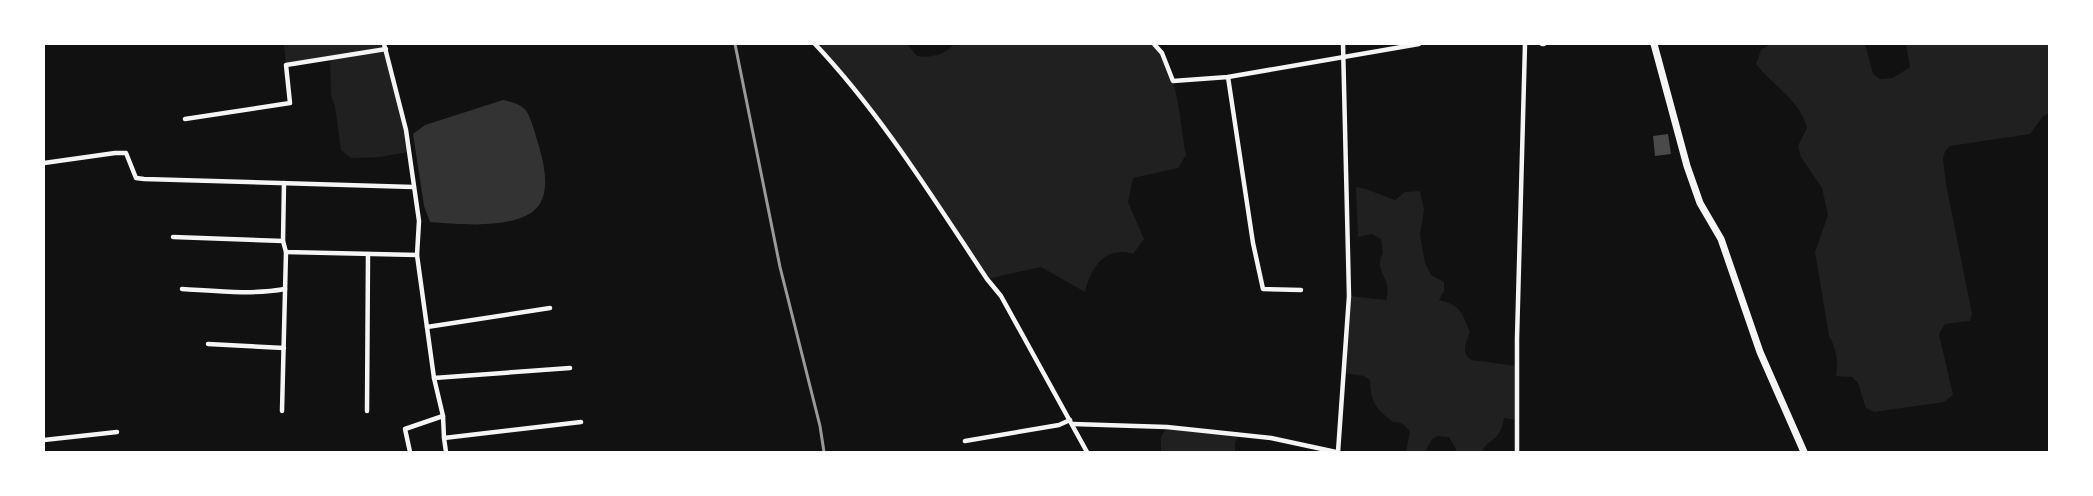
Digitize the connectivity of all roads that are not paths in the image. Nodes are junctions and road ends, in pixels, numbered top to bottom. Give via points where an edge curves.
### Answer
1 (815, 44) edge
2 (1154, 44) edge
3 (1343, 44) edge
4 (1419, 44) edge
5 (1525, 44) edge
6 (1654, 44) edge
7 (385, 46) edge
8 (1342, 58) junction
9 (1228, 77) junction
10 (185, 119) dead end
11 (44, 163) edge
12 (284, 183) junction
13 (413, 187) junction
14 (173, 237) dead end
15 (284, 241) junction
16 (286, 252) junction
17 (368, 254) junction
18 (417, 255) junction
19 (182, 289) dead end
20 (285, 289) junction
21 (1301, 290) dead end
22 (550, 308) dead end
23 (427, 327) junction
24 (208, 344) dead end
25 (284, 348) junction
26 (570, 368) dead end
27 (434, 378) junction
28 (282, 411) dead end
29 (366, 411) dead end
30 (442, 416) junction
31 (581, 422) dead end
32 (1071, 422) junction
33 (117, 432) dead end
34 (444, 438) junction
35 (44, 440) edge
36 (965, 441) dead end
37 (410, 453) edge
38 (446, 453) edge
39 (1087, 453) edge
40 (1337, 453) edge
41 (1517, 453) edge
42 (1804, 453) edge

1 - 32 street via 847,78 1001,296
2 - 9 street via 1162,53 1173,81
3 - 8 street
4 - 8 street
5 - 41 street
6 - 42 highway via 1701,203 1721,239 1760,352
7 - 10 street via 286,65 290,103
7 - 13 street via 406,130
8 - 9 street
8 - 40 street via 1349,296
9 - 21 street via 1263,289
11 - 12 street via 126,153 136,178
12 - 13 street
12 - 15 street
13 - 18 street via 419,221
14 - 15 street
15 - 16 street
16 - 17 street
16 - 20 street
17 - 18 street
17 - 29 street
18 - 23 street
19 - 20 street
20 - 25 street
22 - 23 street
23 - 27 street
24 - 25 street
25 - 28 street
26 - 27 street
27 - 30 street
30 - 34 street
30 - 37 street via 405,429
31 - 34 street
32 - 36 street
32 - 39 street
32 - 40 street via 1261,437
33 - 35 street
34 - 38 street

